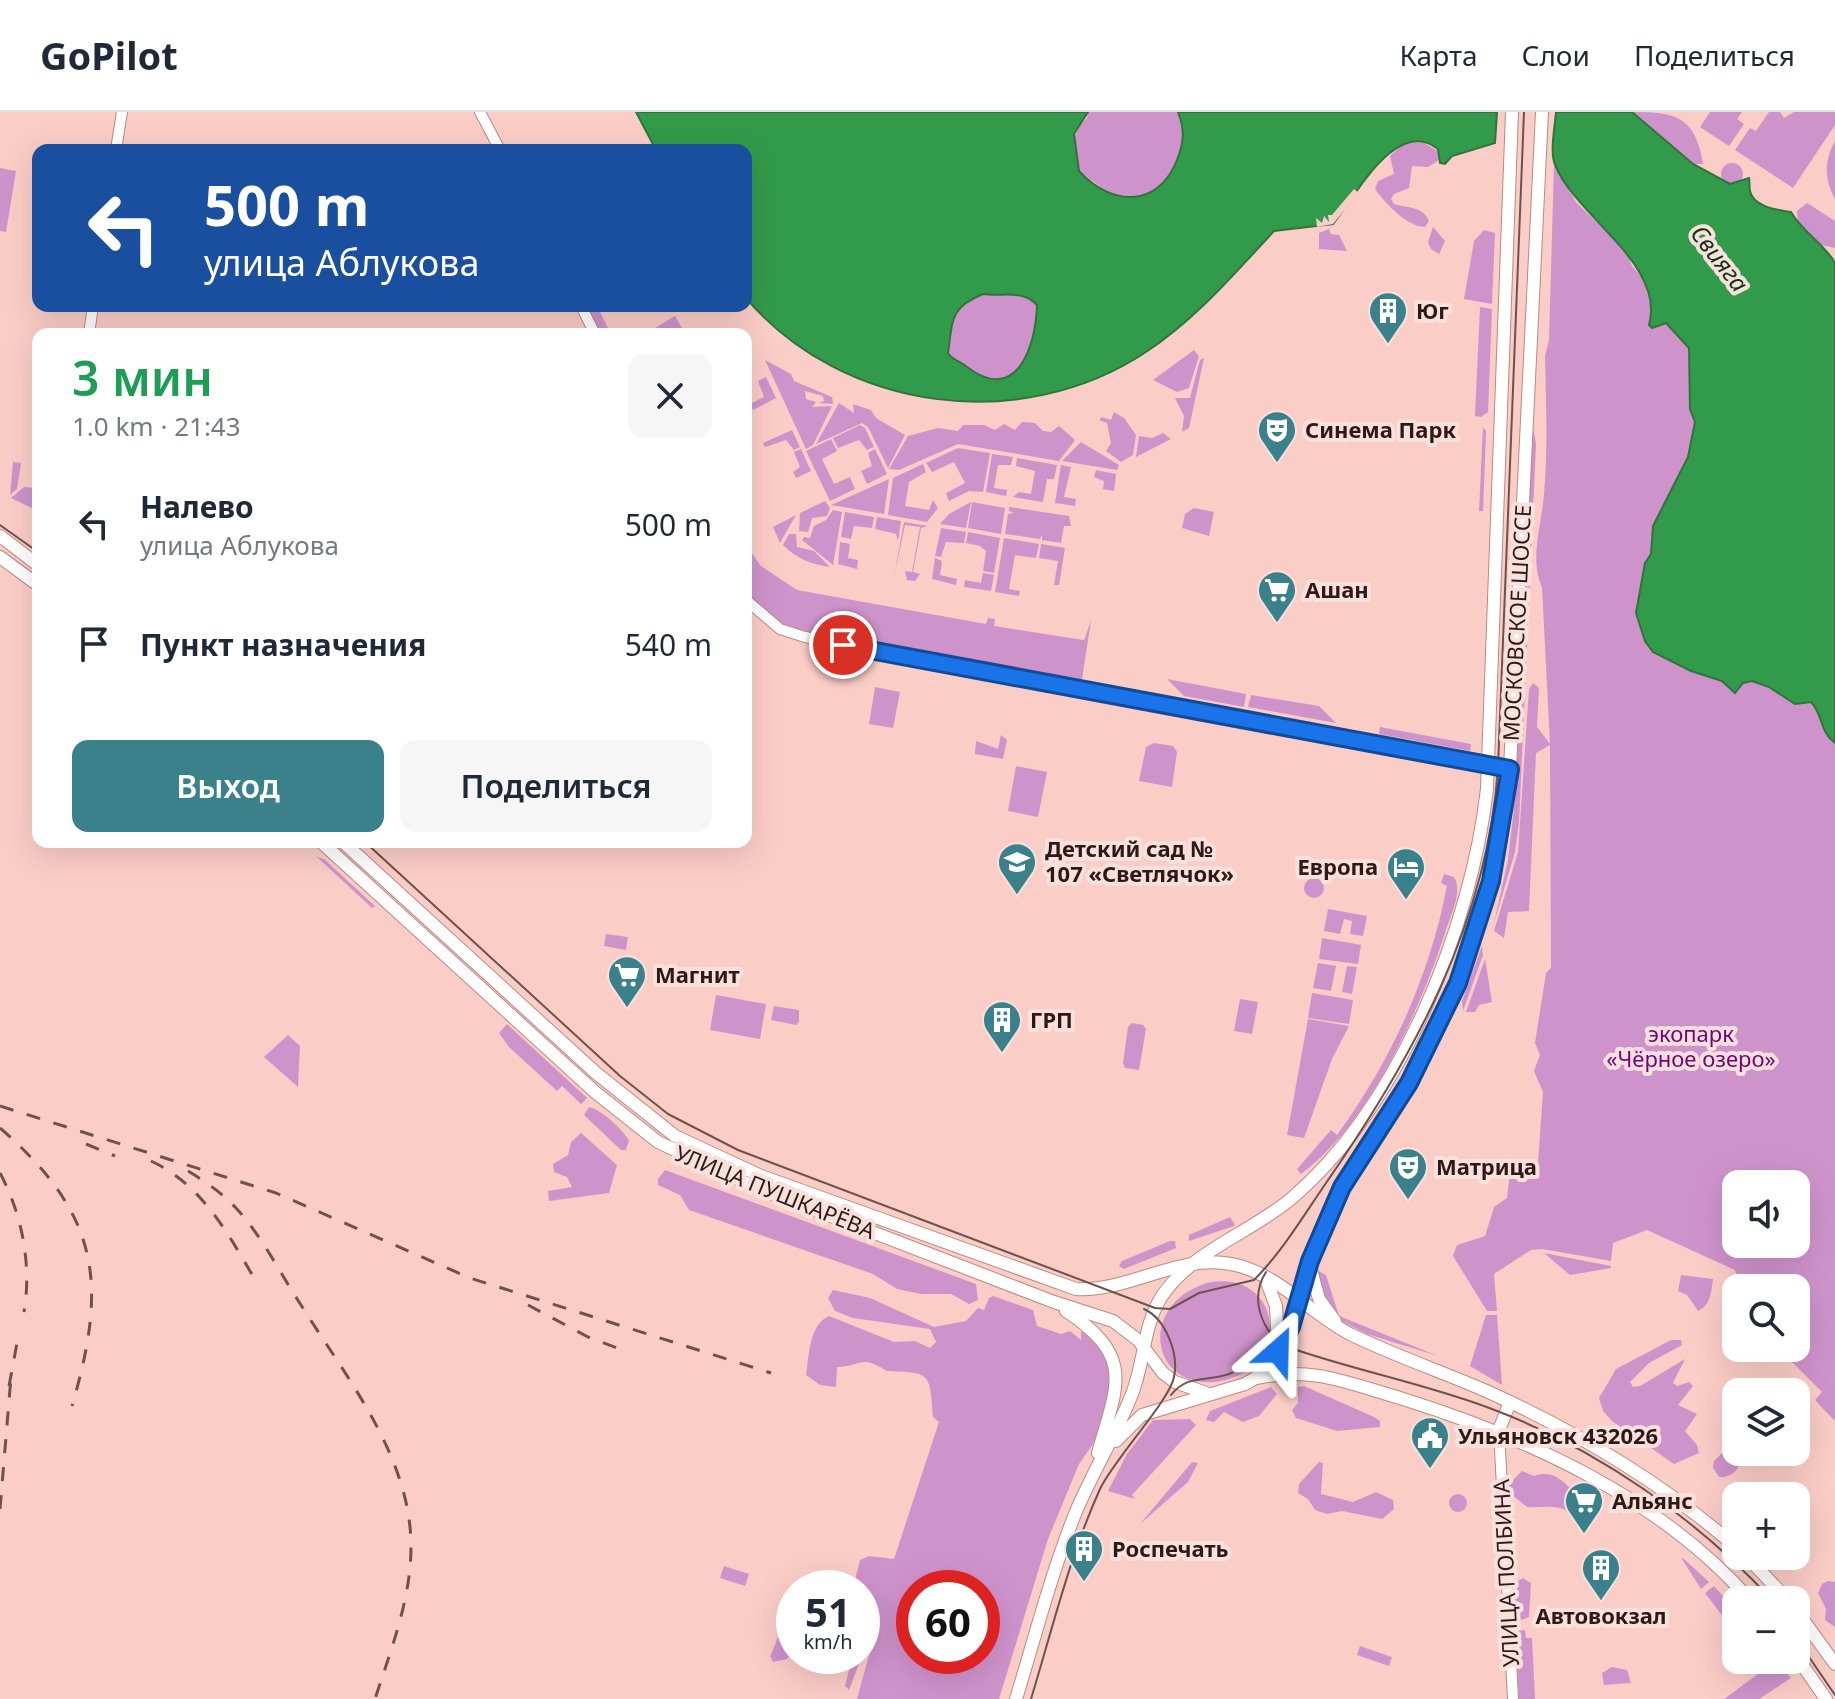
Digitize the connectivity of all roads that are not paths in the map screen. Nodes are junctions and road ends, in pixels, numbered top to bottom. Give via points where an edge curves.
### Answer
1 (122, 112) edge
2 (480, 112) edge
3 (1512, 112) edge
4 (1542, 112) edge
5 (117, 144) edge
6 (497, 144) edge
7 (0, 536) edge
8 (0, 557) edge
9 (32, 560) edge
10 (32, 579) edge
11 (752, 605) edge
12 (1488, 765) junction
13 (1510, 769) junction
14 (328, 848) edge
15 (350, 848) edge
16 (1310, 1261) junction
17 (1195, 1262) junction
18 (1264, 1276) junction
19 (1299, 1301) junction
20 (1054, 1302) junction
21 (1346, 1331) junction
22 (1144, 1347) junction
23 (1278, 1351) junction
24 (1257, 1378) junction
25 (1206, 1393) junction
26 (1510, 1402) junction
27 (1499, 1430) junction
28 (1103, 1455) junction
29 (1091, 1479) junction
30 (1722, 1536) edge
31 (1759, 1570) edge
32 (1735, 1586) edge
33 (1775, 1586) edge
34 (1810, 1629) edge
35 (1835, 1664) edge
36 (1809, 1674) edge
37 (1016, 1699) edge
38 (1513, 1699) edge
39 (1826, 1699) edge

1 - 5 street
2 - 6 street
3 - 12 main road, МОСКОВСКОЕ ШОССЕ
4 - 13 main road, МОСКОВСКОЕ ШОССЕ
7 - 9 main road
8 - 10 main road
11 - 12 street via 780,629 805,637
12 - 13 main road
12 - 17 main road, МОСКОВСКОЕ ШОССЕ via 1481,833 1460,911 1435,982 1394,1065 1316,1175 1276,1210
13 - 16 main road, МОСКОВСКОЕ ШОССЕ via 1491,881 1453,997 1409,1083 1342,1187
14 - 20 main road, УЛИЦА ПУШКАРЁВА via 595,1092 658,1142 738,1180
15 - 17 main road, УЛИЦА ПУШКАРЁВА via 634,1107 695,1147 761,1176 1076,1289
16 - 19 main road, МОСКОВСКОЕ ШОССЕ
16 - 21 main road via 1319,1299
17 - 18 main road via 1230,1263
17 - 22 main road via 1155,1308
18 - 19 main road
18 - 23 main road via 1276,1306
19 - 21 main road
19 - 23 main road, МОСКОВСКОЕ ШОССЕ
20 - 22 main road, УЛИЦА ПУШКАРЁВА via 1113,1321
20 - 29 main road via 1097,1334 1116,1371 1117,1396
21 - 26 main road
22 - 25 main road, УЛИЦА ПУШКАРЁВА via 1175,1382
22 - 28 main road via 1124,1416
23 - 24 main road, МОСКОВСКОЕ ШОССЕ
24 - 25 main road
24 - 27 main road via 1283,1372 1322,1374
25 - 28 main road via 1136,1419
26 - 27 main road, УЛИЦА ПОЛБИНА
26 - 30 main road via 1652,1480
27 - 32 main road via 1566,1462 1654,1516
27 - 38 street, УЛИЦА ПОЛБИНА
28 - 29 main road
29 - 37 main road via 1061,1552
31 - 33 main road
34 - 35 main road
36 - 39 main road

